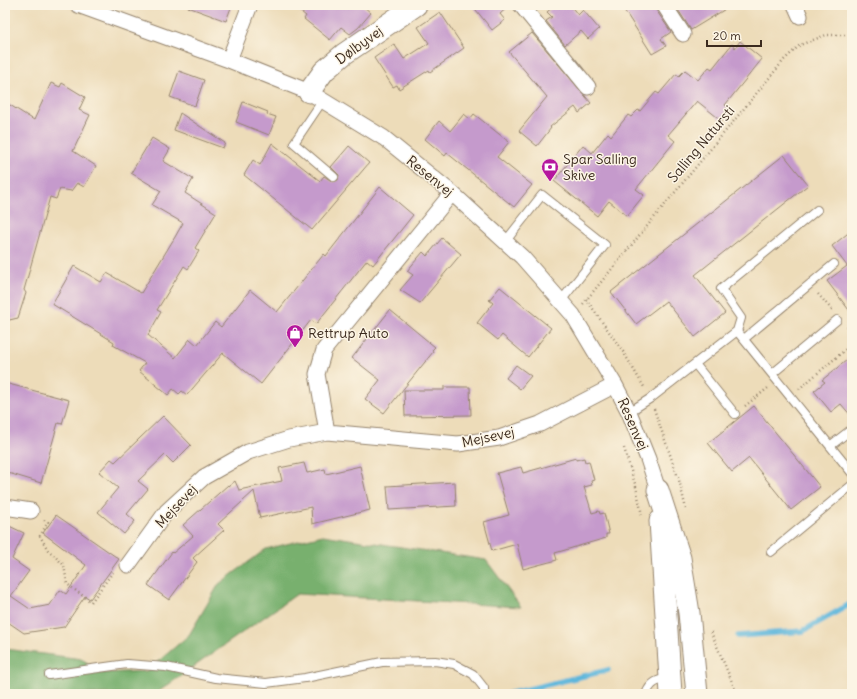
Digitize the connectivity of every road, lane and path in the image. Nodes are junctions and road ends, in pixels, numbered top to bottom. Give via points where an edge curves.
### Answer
1 (78, 5) edge
2 (250, 5) edge
3 (416, 5) edge
4 (521, 5) edge
5 (664, 5) edge
6 (683, 34) dead end
7 (852, 35) edge
8 (229, 60) junction
9 (588, 87) dead end
10 (316, 96) junction
11 (334, 177) dead end
12 (452, 193) junction
13 (817, 210) dead end
14 (505, 242) junction
15 (834, 264) dead end
16 (586, 299) dead end
17 (561, 301) junction
18 (837, 320) dead end
19 (738, 331) junction
20 (744, 339) junction
21 (852, 344) edge
22 (695, 364) junction
23 (775, 377) junction
24 (615, 385) junction
25 (790, 396) junction
26 (629, 412) junction
27 (735, 414) joint
28 (852, 429) edge
29 (327, 432) junction
30 (830, 446) junction
31 (624, 447) dead end
32 (852, 473) edge
33 (852, 485) edge
34 (658, 490) junction
35 (5, 507) edge
36 (31, 511) joint
37 (642, 518) dead end
38 (771, 552) dead end
39 (128, 565) joint
40 (49, 675) dead end
41 (671, 686) edge
42 (484, 694) edge
43 (646, 694) edge
44 (697, 694) edge

1 - 8 street, Resenvej
2 - 8 street
3 - 10 street, Dølbyvej via 344,54 324,71
4 - 9 street
5 - 6 street
7 - 16 path, Salling Natursti via 826,35 800,45 784,60
8 - 10 street, Resenvej
10 - 11 lane via 294,143
10 - 12 street, Resenvej via 384,138
12 - 14 street, Resenvej
12 - 29 street via 324,350 316,374
13 - 19 lane via 721,289 741,318
14 - 17 street, Resenvej via 522,257
14 - 17 lane via 542,195 605,245
15 - 20 lane
17 - 24 street, Resenvej via 574,315
18 - 23 lane
19 - 20 lane
19 - 22 lane
20 - 23 lane
21 - 25 path
22 - 26 lane
22 - 27 lane
23 - 25 lane
23 - 27 path
24 - 26 street, Resenvej
24 - 29 street, Mejsevej via 540,424 499,438 458,444
25 - 30 lane
26 - 34 street, Resenvej
28 - 30 lane
29 - 39 street, Mejsevej via 289,439 248,452 204,477 167,511
30 - 32 lane
31 - 37 path
33 - 38 lane
34 - 41 street, Resenvej
34 - 44 street, Resenvej via 680,558 689,613
35 - 36 street
36 - 39 path via 48,522 40,536 48,550 64,565 67,584 91,602 121,560
40 - 42 lane via 127,664 166,667 216,678 266,683 305,678 382,662 435,661 454,664 473,674 484,688
41 - 43 lane via 657,680

